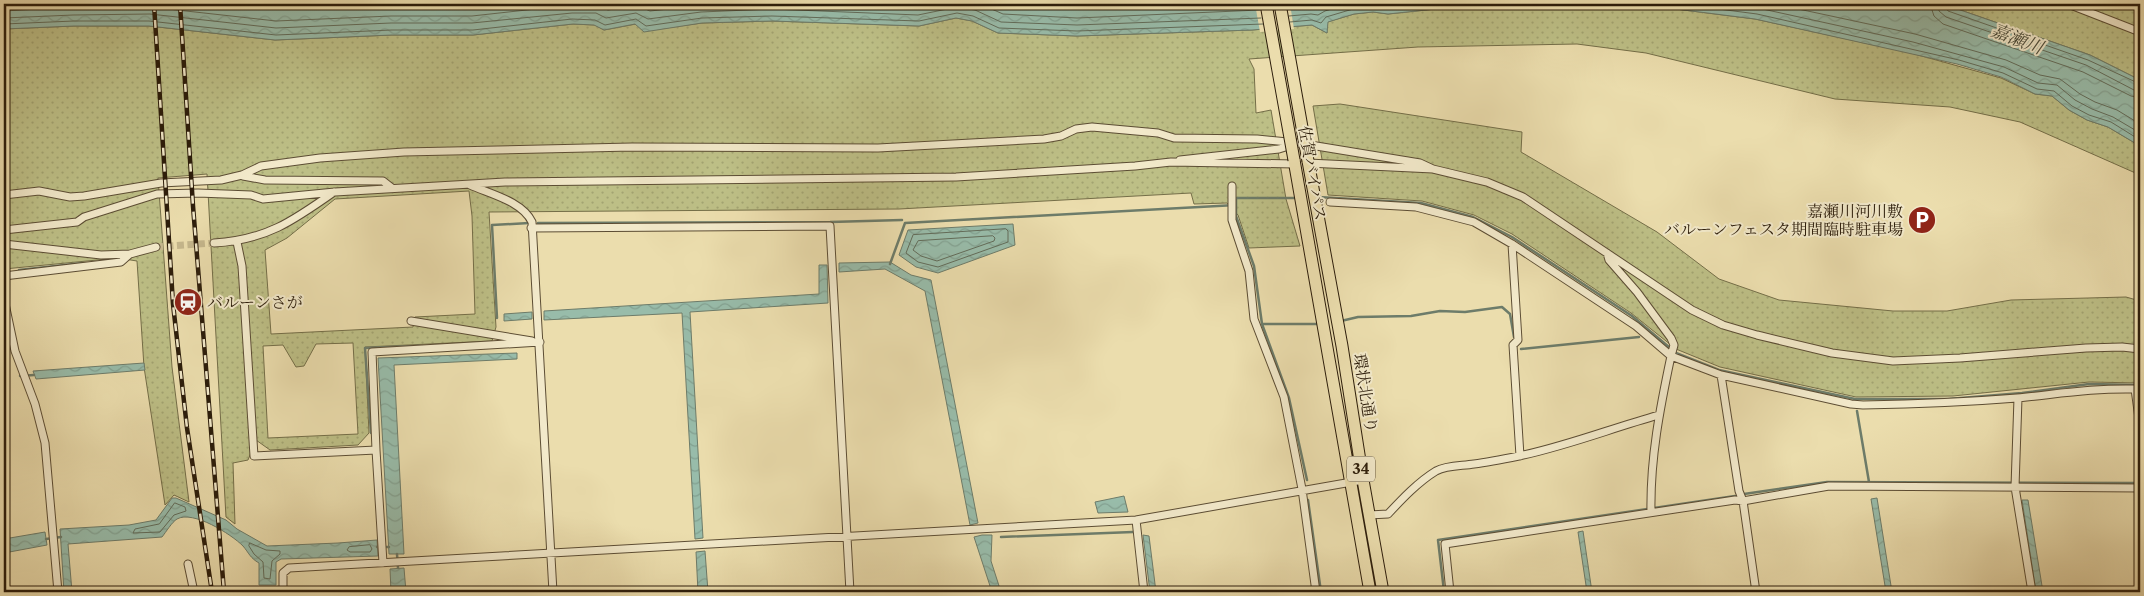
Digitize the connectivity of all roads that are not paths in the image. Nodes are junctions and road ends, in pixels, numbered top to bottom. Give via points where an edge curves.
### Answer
1 (1266, 4) edge
2 (1280, 4) edge
3 (2068, 4) edge
4 (2140, 32) edge
5 (1298, 143) junction
6 (1171, 162) junction
7 (1295, 164) junction
8 (1308, 164) junction
9 (1433, 169) junction
10 (242, 176) junction
11 (467, 184) junction
12 (1232, 186) dead end
13 (392, 188) junction
14 (335, 192) junction
15 (4, 194) edge
16 (1330, 202) dead end
17 (531, 228) junction
18 (4, 230) edge
19 (237, 242) junction
20 (214, 243) tunnel mouth
21 (4, 244) edge
22 (1512, 244) junction
23 (156, 247) tunnel mouth
24 (1607, 253) junction
25 (130, 254) junction
26 (4, 276) edge
27 (4, 299) edge
28 (411, 321) dead end
29 (540, 342) junction
30 (1342, 346) joint
31 (1328, 348) joint
32 (2140, 349) edge
33 (1672, 356) junction
34 (1721, 376) junction
35 (2138, 390) edge
36 (2018, 398) junction
37 (1659, 415) junction
38 (2140, 426) edge
39 (376, 450) junction
40 (1520, 456) junction
41 (1363, 480) junction
42 (1350, 482) junction
43 (2015, 487) junction
44 (2140, 488) edge
45 (1302, 489) junction
46 (1743, 501) junction
47 (1651, 509) junction
48 (1369, 514) junction
49 (1136, 520) junction
50 (847, 537) junction
51 (550, 554) junction
52 (383, 563) junction
53 (188, 564) dead end
54 (1450, 591) edge
55 (58, 592) edge
56 (194, 592) edge
57 (283, 592) edge
58 (553, 592) edge
59 (850, 592) edge
60 (1144, 592) edge
61 (1316, 592) edge
62 (1370, 592) edge
63 (1383, 592) edge
64 (1440, 592) edge
65 (1756, 592) edge
66 (2032, 592) edge

1 - 7 highway, 佐賀バイパス / 34, bridge
2 - 8 highway, 佐賀バイパス / 34, bridge
3 - 4 street
5 - 6 street via 1279,149
5 - 9 street via 1420,163
5 - 10 street via 1174,138 1158,133 1092,127 1044,139 878,148 632,147 404,152 261,166
6 - 7 street
6 - 11 street via 956,177
7 - 31 highway, 佐賀バイパス / 34
8 - 9 street
8 - 30 highway, 佐賀バイパス / 34
9 - 24 street via 1487,182 1523,197
10 - 13 street via 264,180 383,181
10 - 15 street via 161,183 84,196 70,197 38,191
11 - 13 street
11 - 17 street via 518,206 529,216
12 - 45 street via 1232,220 1249,271 1254,318 1284,397
13 - 14 street
14 - 18 street via 263,199 251,195 198,192 157,194 77,222
14 - 19 street via 298,218 263,236
16 - 22 street via 1416,207 1474,222
17 - 29 street
17 - 50 street via 830,226
19 - 20 street
19 - 39 street via 242,266 254,456
21 - 25 street via 101,255
22 - 33 street via 1636,326
22 - 40 street via 1518,340 1512,345
23 - 25 street
24 - 32 street via 1692,310 1723,325 1832,354 1911,361 2086,348
24 - 33 street via 1609,260 1671,338 1674,345
25 - 26 street via 121,262
27 - 55 street via 15,351 35,404 44,443
28 - 29 street
29 - 39 street via 372,352
29 - 51 street
30 - 41 highway, 環状北通り / 34
31 - 42 highway, 環状北通り / 34
33 - 34 street
33 - 37 street
34 - 36 street via 1857,405
34 - 46 street
35 - 36 street via 2084,389
35 - 38 street
36 - 43 street
37 - 40 street
37 - 47 street via 1651,476
39 - 52 street
40 - 48 street via 1444,467 1406,495 1388,514
41 - 42 street
41 - 48 highway, 環状北通り / 34
42 - 45 street
42 - 62 highway, 環状北通り / 34
43 - 44 street
43 - 46 street via 1829,486
43 - 66 street
45 - 49 street
45 - 61 street
46 - 47 street
46 - 65 street
47 - 54 street via 1445,544
48 - 63 highway, 環状北通り / 34
49 - 50 street
49 - 60 street
50 - 51 street
50 - 59 street
51 - 52 street
51 - 58 street
52 - 57 street via 289,568 283,573
53 - 56 street
54 - 64 street

